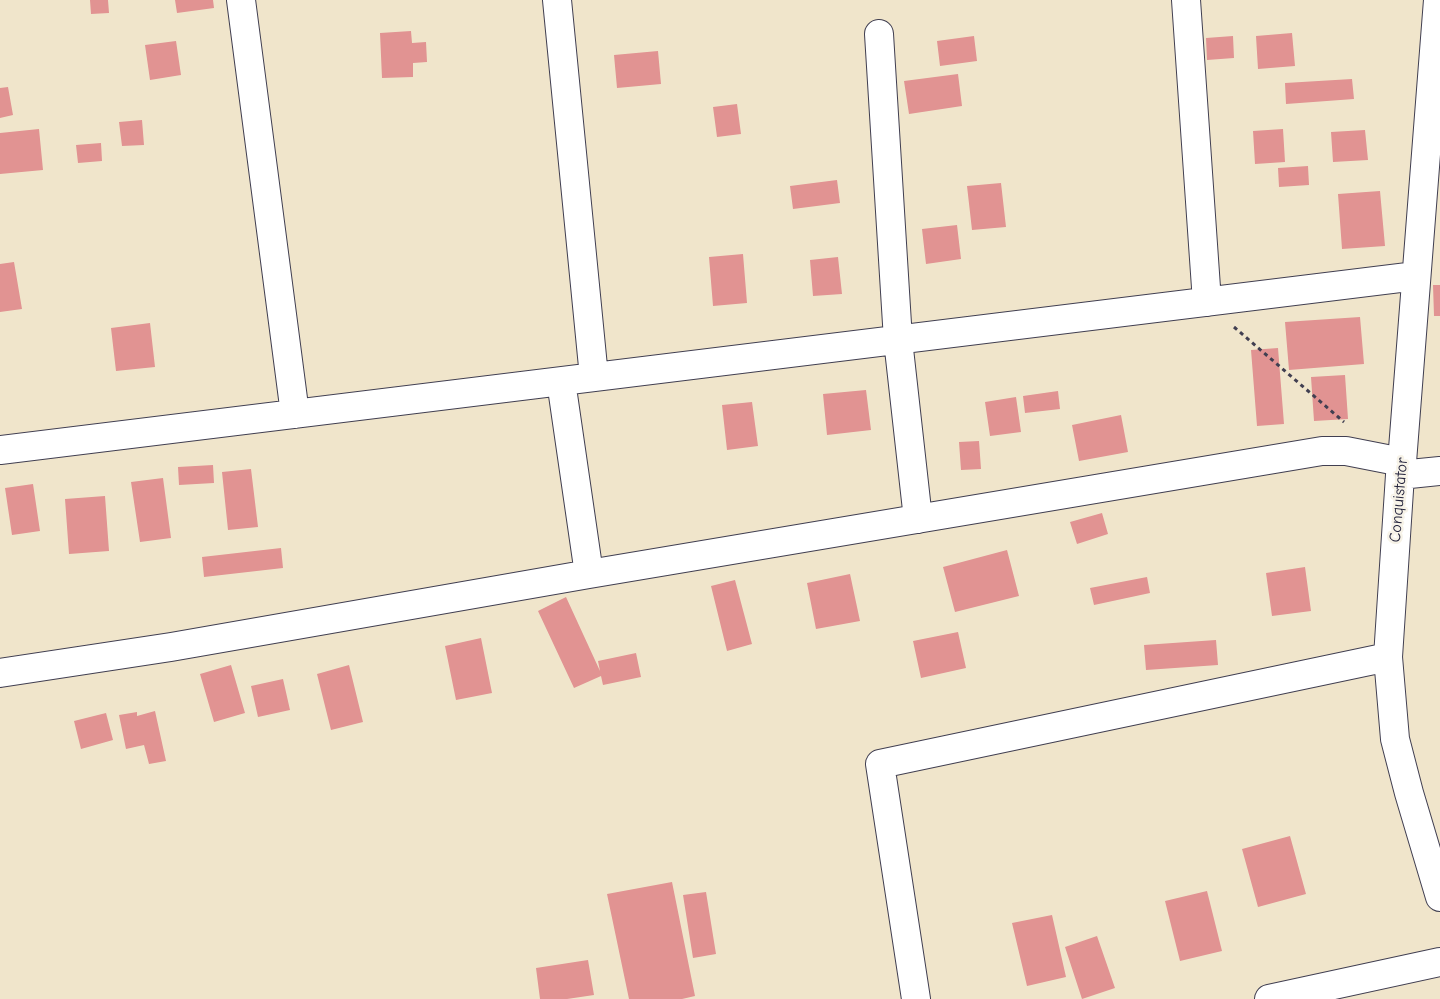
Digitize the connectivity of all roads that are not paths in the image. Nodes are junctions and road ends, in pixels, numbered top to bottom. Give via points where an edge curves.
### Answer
1 (241, 0) edge
2 (557, 0) edge
3 (1186, 0) edge
4 (1438, 0) edge
5 (879, 34) dead end
6 (1416, 276) junction
7 (1207, 302) junction
8 (898, 340) junction
9 (594, 377) junction
10 (562, 381) junction
11 (295, 414) junction
12 (0, 450) edge
13 (1401, 468) junction
14 (1440, 472) edge
15 (918, 519) junction
16 (589, 574) junction
17 (1388, 657) junction
18 (0, 672) edge
19 (1440, 896) edge
20 (1440, 962) edge
21 (916, 999) edge
22 (1269, 999) edge

1 - 11 street
2 - 9 street
3 - 7 street
4 - 6 street, Conquistator
5 - 8 street
6 - 7 street
6 - 13 street, Conquistator
7 - 8 street
8 - 9 street
8 - 15 street
9 - 10 street
10 - 11 street
10 - 16 street
11 - 12 street
13 - 14 street
13 - 15 street via 1346,451 1322,451
13 - 17 street, Conquistator
15 - 16 street
16 - 18 street via 180,645
17 - 19 street, Conquistator via 1395,739
17 - 21 street via 880,764
20 - 22 street

